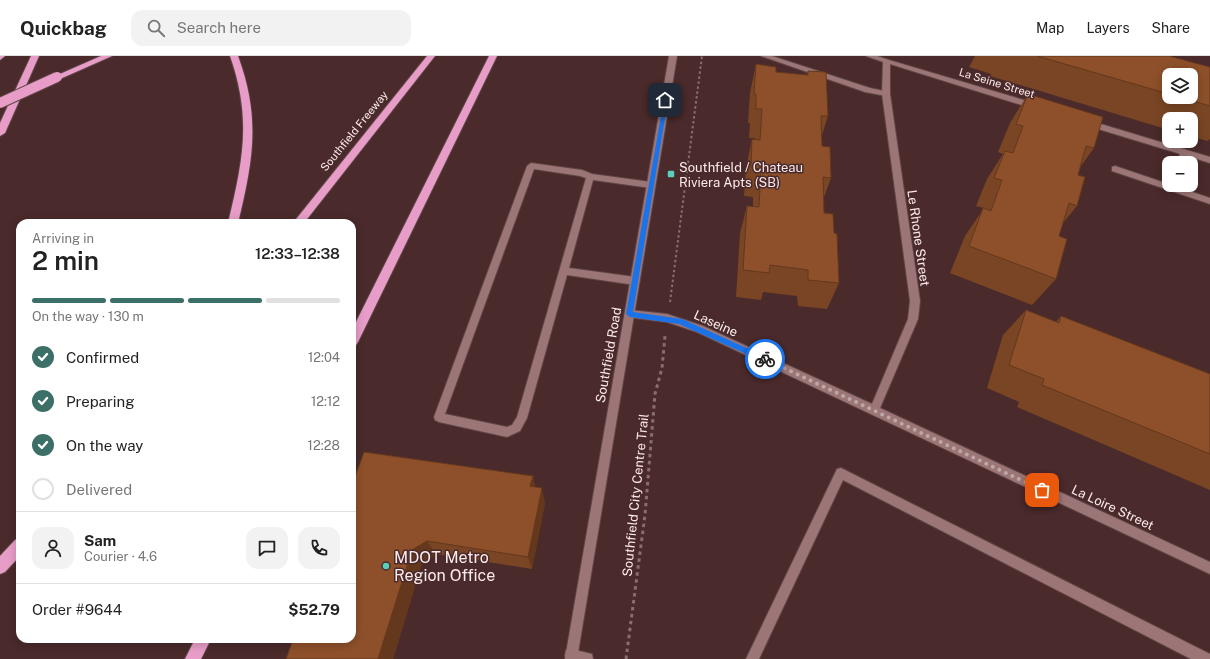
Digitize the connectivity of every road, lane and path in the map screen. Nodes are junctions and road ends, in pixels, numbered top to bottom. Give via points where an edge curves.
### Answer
1 (35, 56) edge
2 (108, 56) edge
3 (234, 56) edge
4 (431, 56) edge
5 (492, 56) edge
6 (673, 56) edge
7 (702, 56) edge
8 (764, 56) edge
9 (870, 56) edge
10 (887, 61) junction
11 (886, 94) junction
12 (0, 103) edge
13 (1039, 108) edge
14 (1077, 119) edge
15 (0, 133) edge
16 (1184, 152) junction
17 (1183, 156) edge
18 (1210, 160) edge
19 (1115, 169) dead end
20 (590, 177) junction
21 (1162, 183) edge
22 (651, 185) junction
23 (1189, 192) edge
24 (1210, 201) edge
25 (234, 219) edge
26 (301, 219) edge
27 (563, 271) junction
28 (635, 281) junction
29 (671, 295) dead end
30 (630, 314) junction
31 (356, 334) edge
32 (665, 334) dead end
33 (874, 412) junction
34 (16, 549) edge
35 (0, 567) edge
36 (1210, 568) edge
37 (201, 643) edge
38 (571, 657) edge
39 (192, 659) edge
40 (587, 659) edge
41 (626, 659) edge
42 (752, 659) edge
43 (1205, 659) edge

1 - 15 highway
2 - 12 highway, bridge
3 - 25 highway via 246,96 249,133 246,170
4 - 26 highway, Southfield Freeway
5 - 31 highway
6 - 22 street, Southfield Road
7 - 29 path
8 - 11 street
9 - 10 street, La Seine Street
10 - 11 street, Le Rhone Street
10 - 13 street, La Seine Street
11 - 33 street, Le Rhone Street via 915,301 913,319
14 - 16 street
16 - 17 street
16 - 18 street
19 - 21 street
20 - 22 street
20 - 27 street
20 - 27 street via 582,173 531,166 439,417 507,432 516,428 522,418
22 - 28 street, Southfield Road
23 - 24 street
27 - 28 street
28 - 30 street, Southfield Road
30 - 33 street, Laseine via 667,318 700,329
30 - 38 street, Southfield Road
32 - 41 path, Southfield City Centre Trail via 662,368 655,394 644,515
33 - 36 street, La Loire Street
34 - 35 highway
37 - 39 highway
38 - 40 street
42 - 43 street via 841,473

